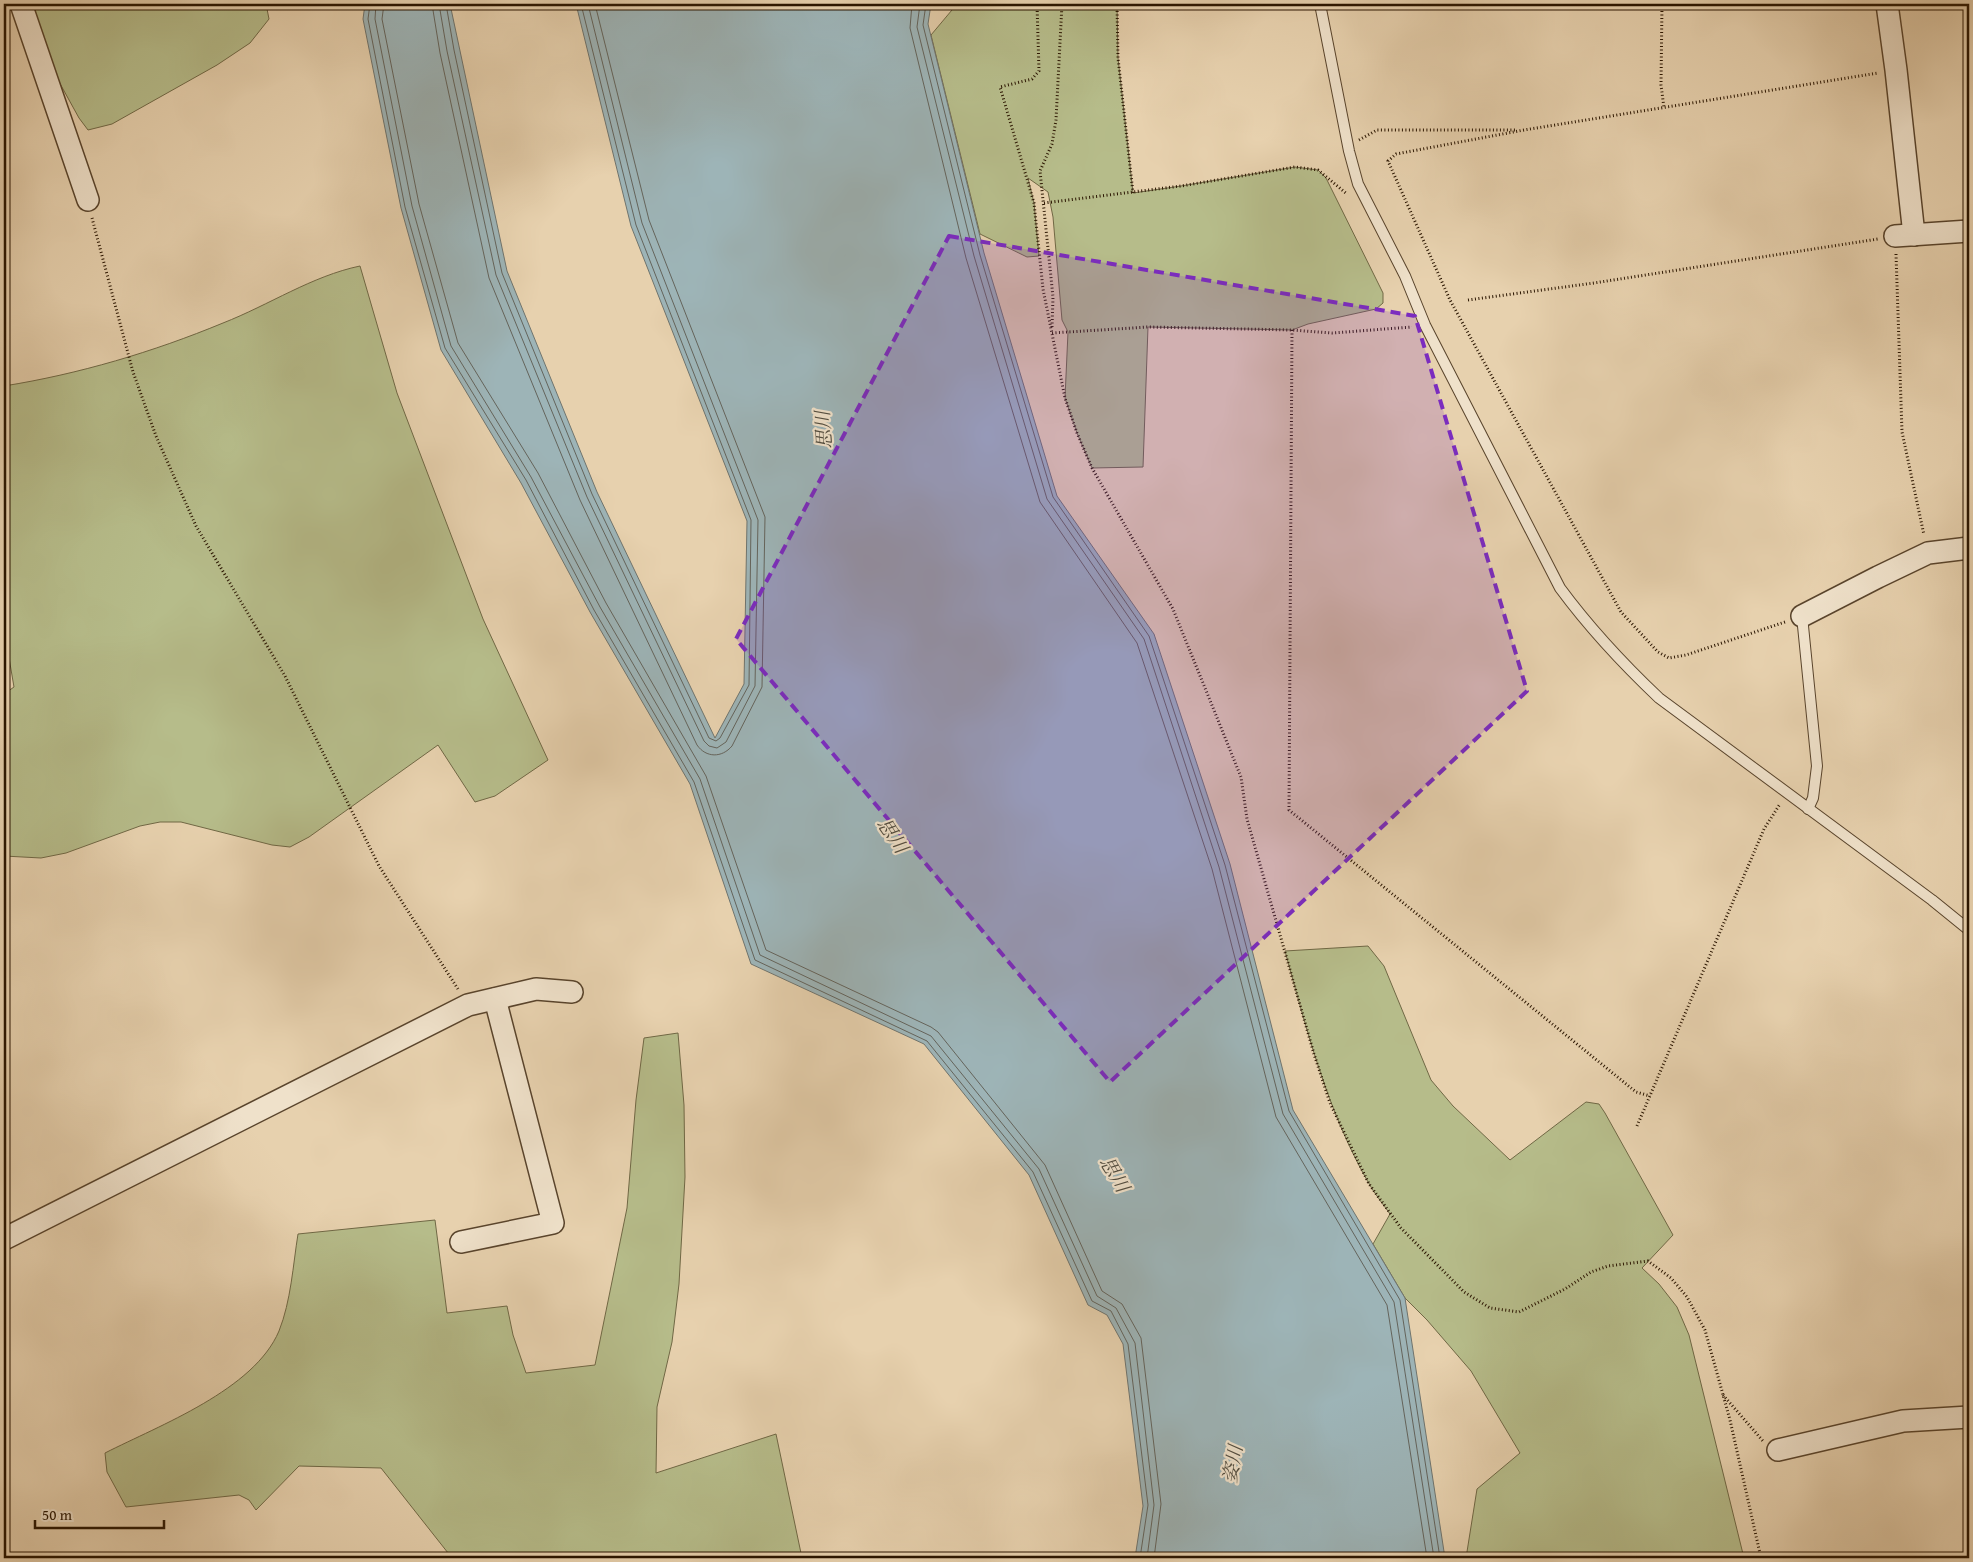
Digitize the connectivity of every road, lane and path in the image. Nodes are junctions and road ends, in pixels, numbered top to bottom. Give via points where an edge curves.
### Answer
1 (22, 4) edge
2 (1037, 4) edge
3 (1062, 4) edge
4 (1118, 4) edge
5 (1320, 4) edge
6 (1662, 4) edge
7 (1887, 4) edge
8 (1896, 70) junction
9 (1664, 108) junction
10 (1524, 130) junction
11 (1348, 151) junction
12 (1133, 193) junction
13 (1348, 194) dead end
14 (88, 200) joint
15 (1044, 203) junction
16 (1969, 231) edge
17 (1905, 236) junction
18 (1468, 300) dead end
19 (1425, 325) junction
20 (1292, 330) junction
21 (1052, 334) junction
22 (1969, 548) edge
23 (1928, 553) junction
24 (1802, 616) junction
25 (1787, 793) junction
26 (1808, 809) junction
27 (1969, 930) edge
28 (572, 992) dead end
29 (494, 999) junction
30 (468, 1005) junction
31 (1650, 1096) junction
32 (1637, 1126) dead end
33 (4, 1239) edge
34 (462, 1242) dead end
35 (1723, 1394) junction
36 (1969, 1417) edge
37 (1778, 1450) joint
38 (1761, 1558) edge

1 - 14 street
2 - 21 path via 1039,71 1032,79 1000,87 1034,203 1043,289
3 - 15 path via 1056,120 1052,144 1040,171
4 - 12 path via 1118,58
5 - 11 lane
6 - 9 path via 1661,85
7 - 8 street
8 - 9 path
8 - 17 street
9 - 10 path
10 - 11 path via 1377,130 1362,137
10 - 24 path via 1396,154 1388,161 1450,300 1621,612 1658,652 1669,658 1686,656
11 - 19 lane via 1358,184 1405,276
12 - 13 path via 1295,167 1318,170
12 - 15 path
14 - 30 path via 133,372 156,436 196,526 285,676 379,866
15 - 21 path via 1053,297
16 - 17 street
17 - 18 path
17 - 23 path via 1902,432
19 - 20 path via 1332,333
19 - 25 lane via 1560,588 1588,626 1659,698
20 - 21 path via 1148,327
20 - 31 path via 1289,810 1636,1092
21 - 35 path via 1064,398 1077,433 1092,468 1173,609 1242,778 1247,819 1314,1054 1330,1102 1369,1184 1401,1228 1464,1292 1490,1308 1519,1312 1591,1272 1608,1266 1648,1261 1671,1278 1687,1297 1705,1330
22 - 23 street
23 - 24 street
24 - 26 lane via 1817,766 1813,798
25 - 26 lane
25 - 31 path via 1764,829
26 - 27 lane
28 - 29 street via 536,990
29 - 30 street
29 - 34 street via 553,1223
30 - 33 street
31 - 32 path
35 - 37 path via 1766,1445
35 - 38 path
36 - 37 street via 1903,1421

